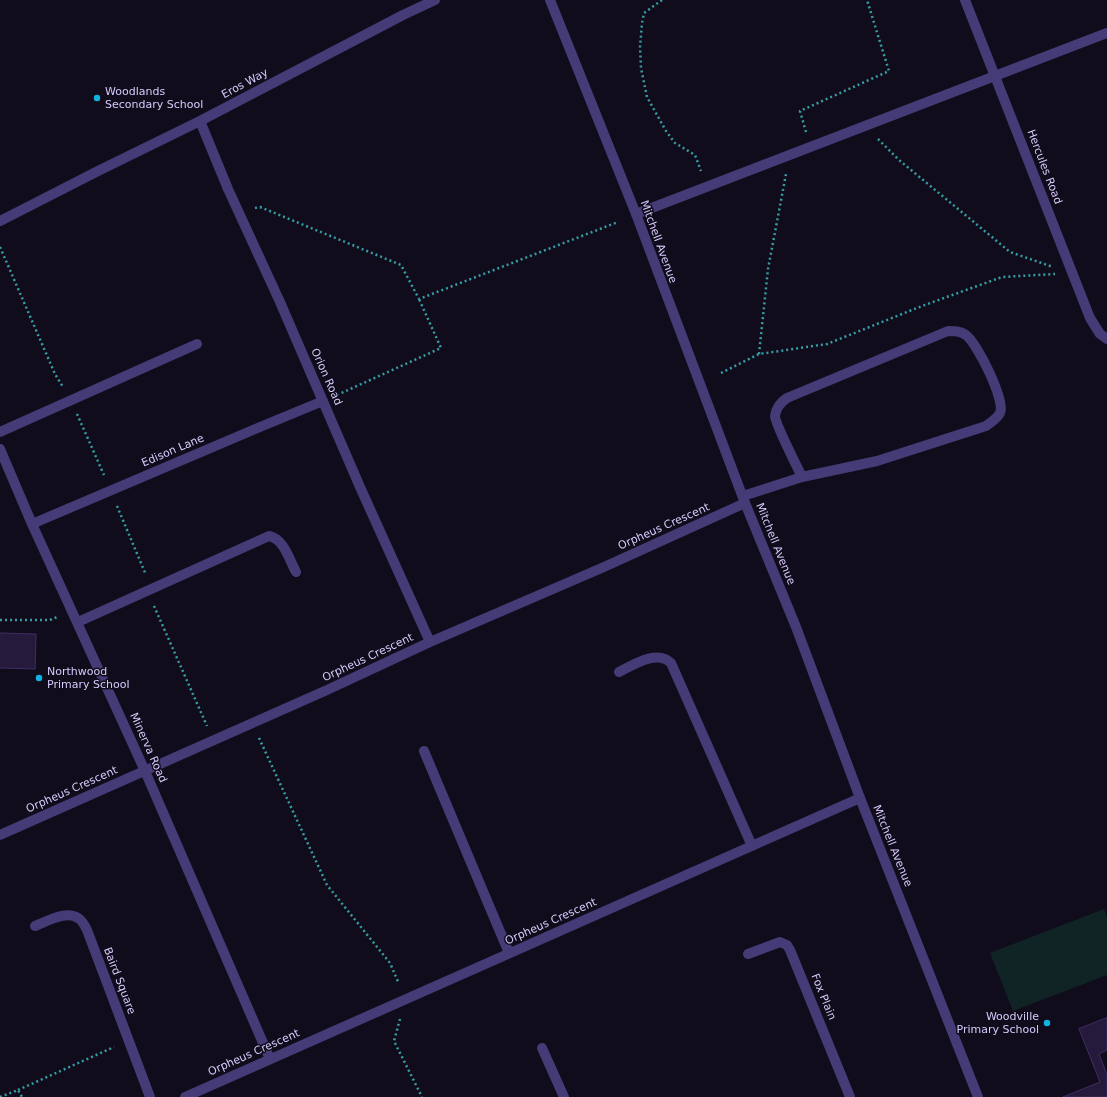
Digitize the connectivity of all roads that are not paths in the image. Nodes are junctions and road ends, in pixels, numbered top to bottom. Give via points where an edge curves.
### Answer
1 (435, 0) edge
2 (550, 0) edge
3 (965, 0) edge
4 (1107, 33) edge
5 (995, 77) junction
6 (200, 121) junction
7 (636, 214) junction
8 (0, 221) edge
9 (1107, 339) edge
10 (197, 344) dead end
11 (324, 401) junction
12 (0, 432) edge
13 (0, 449) edge
14 (802, 477) junction
15 (744, 499) junction
16 (32, 524) junction
17 (296, 572) dead end
18 (78, 622) junction
19 (430, 642) junction
20 (619, 672) dead end
21 (424, 751) dead end
22 (145, 771) junction
23 (860, 798) junction
24 (0, 835) edge
25 (752, 846) junction
26 (35, 926) dead end
27 (509, 953) junction
28 (748, 954) dead end
29 (542, 1048) dead end
30 (270, 1059) junction
31 (150, 1097) edge
32 (185, 1097) edge
33 (564, 1097) edge
34 (850, 1097) edge
35 (977, 1097) edge

1 - 6 street, Eros Way
2 - 7 street, Mitchell Avenue
3 - 5 street, Hercules Road
4 - 5 street
5 - 7 street
5 - 9 street, Hercules Road via 1090,318 1100,334
6 - 8 street, Eros Way
6 - 11 street, Orion Road
7 - 15 street, Mitchell Avenue
10 - 12 street
11 - 16 street, Edison Lane
11 - 19 street, Orion Road
13 - 16 street, Minerva Road
14 - 14 street, Orpheus Crescent via 776,421 776,411 782,402 948,331 961,332 970,338 1000,398 1000,413 995,420 986,426 877,461
14 - 15 street, Orpheus Crescent
15 - 19 street, Orpheus Crescent via 604,567
15 - 23 street, Mitchell Avenue via 796,627
16 - 18 street, Minerva Road
17 - 18 street via 280,541 269,536
18 - 22 street, Minerva Road
19 - 22 street, Orpheus Crescent
20 - 25 street via 655,657 666,658 671,663
21 - 27 street
22 - 24 street, Orpheus Crescent
22 - 30 street, Minerva Road
23 - 25 street, Orpheus Crescent
23 - 35 street, Mitchell Avenue
25 - 27 street, Orpheus Crescent
26 - 31 street, Baird Square via 64,916 72,916 78,918 87,930
27 - 30 street, Orpheus Crescent
28 - 34 street, Fox Plain via 780,942 790,950
29 - 33 street
30 - 32 street, Orpheus Crescent

